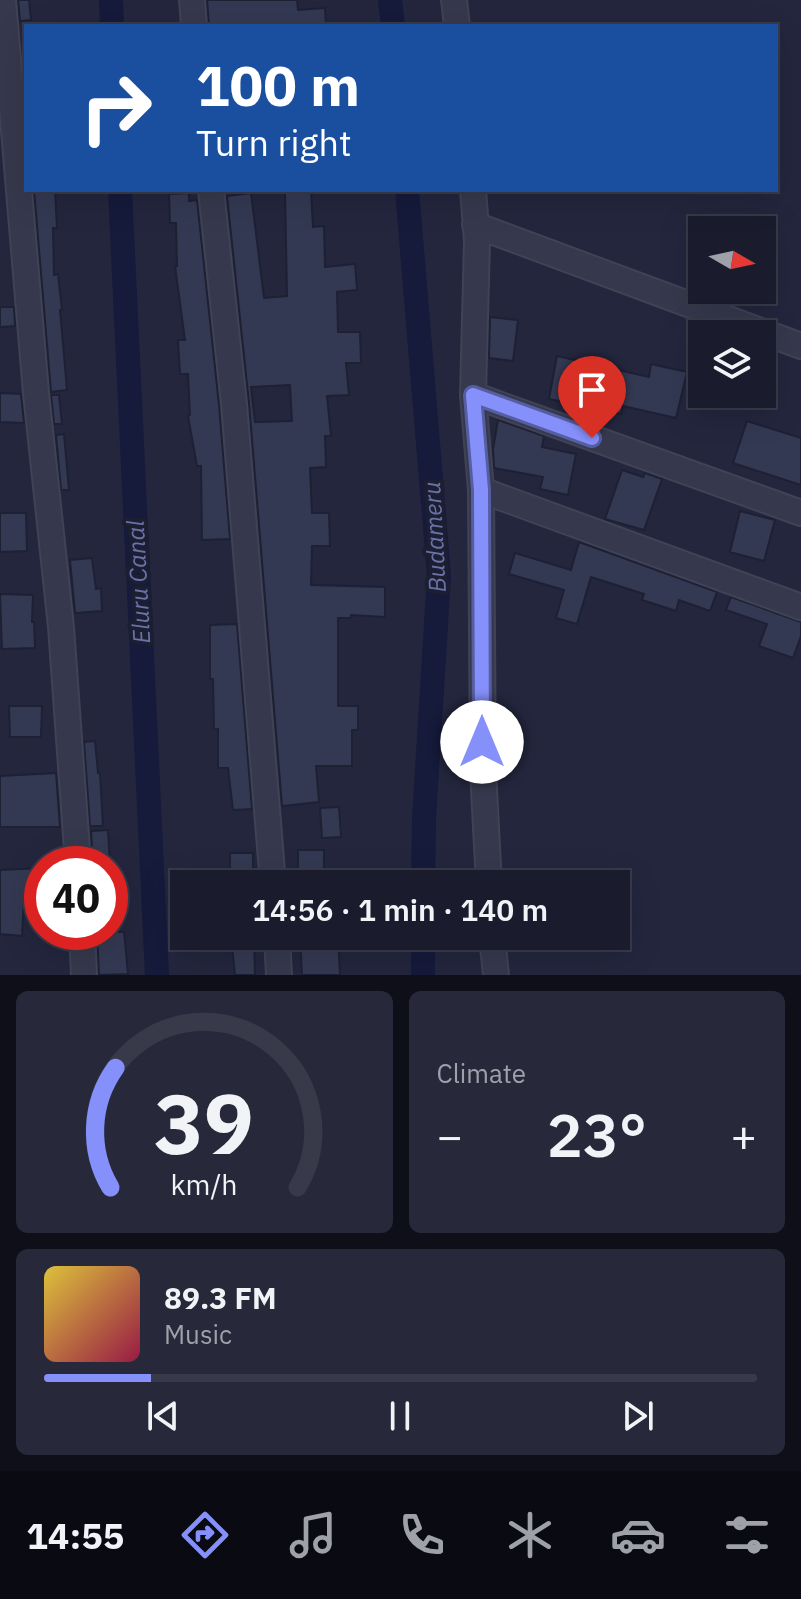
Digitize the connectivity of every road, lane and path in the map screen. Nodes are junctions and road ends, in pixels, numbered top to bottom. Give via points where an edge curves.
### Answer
1 (3, 0) edge
2 (192, 0) edge
3 (454, 0) edge
4 (194, 24) edge
5 (457, 24) edge
6 (211, 192) edge
7 (473, 192) edge
8 (475, 225) junction
9 (801, 346) edge
10 (473, 395) junction
11 (481, 490) junction
12 (801, 513) edge
13 (801, 607) edge
14 (77, 846) edge
15 (272, 870) edge
16 (488, 870) edge
17 (83, 950) edge
18 (278, 950) edge
19 (493, 950) edge
20 (84, 975) edge
21 (279, 975) edge
22 (496, 975) edge

1 - 14 street
2 - 4 street
3 - 5 street
6 - 15 street
7 - 8 street
8 - 9 street
8 - 10 street
10 - 11 street
10 - 12 street
11 - 13 street
11 - 16 street
17 - 20 street
18 - 21 street
19 - 22 street

